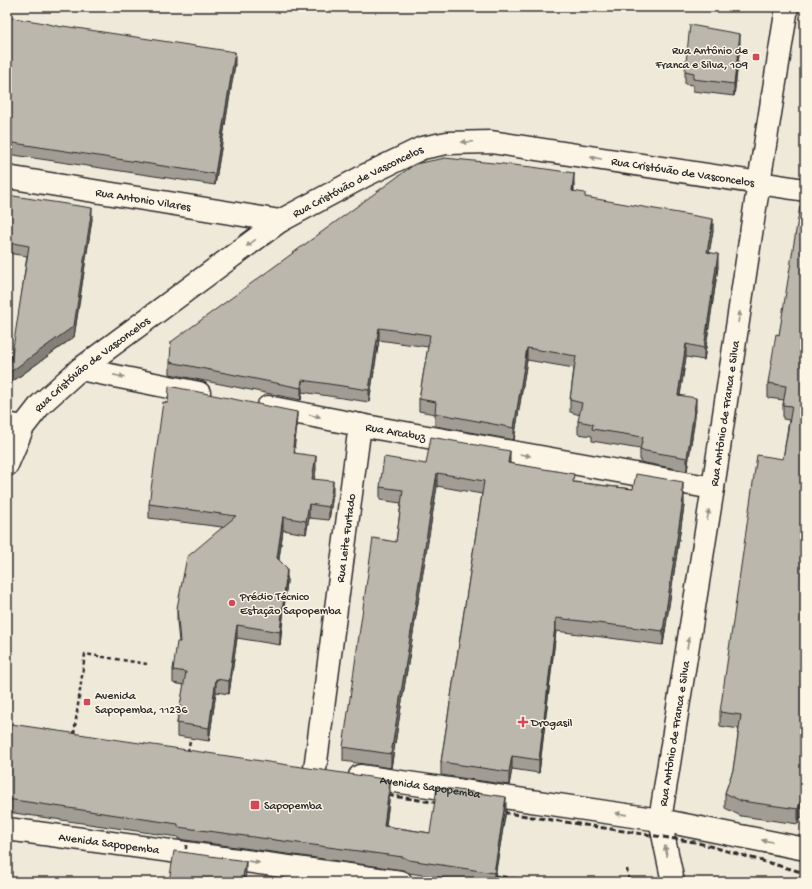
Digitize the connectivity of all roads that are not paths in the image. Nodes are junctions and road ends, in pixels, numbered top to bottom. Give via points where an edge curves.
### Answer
1 (787, 7) edge
2 (7, 177) edge
3 (759, 183) junction
4 (805, 190) edge
5 (280, 221) junction
6 (80, 368) junction
7 (220, 397) edge
8 (251, 403) edge
9 (360, 425) junction
10 (15, 426) edge
11 (7, 465) edge
12 (713, 488) junction
13 (292, 766) edge
14 (315, 769) junction
15 (660, 820) junction
16 (7, 829) edge
17 (805, 849) edge
18 (401, 882) edge
19 (673, 882) edge

1 - 3 street, Rua Antônio de Franca e Silva
2 - 5 street, Rua Antonio Vilares
3 - 4 street, Rua Cristóvão de Vasconcelos
3 -> 5 street, Rua Cristóvão de Vasconcelos via 491,142 447,143 422,148
12 -> 3 street, Rua Antônio de Franca e Silva
5 -> 6 street, Rua Cristóvão de Vasconcelos
6 -> 7 street
6 - 10 street, Rua Cristóvão de Vasconcelos
8 -> 9 street, Rua Arcabuz
9 -> 12 street, Rua Arcabuz
9 - 14 street, Rua Leite Furtado
10 - 11 street, Rua Cristóvão de Vasconcelos
15 -> 12 street, Rua Antônio de Franca e Silva
13 - 14 street, Avenida Sapopemba
15 -> 14 street, Avenida Sapopemba
17 -> 15 street, Avenida Sapopemba
19 -> 15 street
16 -> 18 street, Avenida Sapopemba

